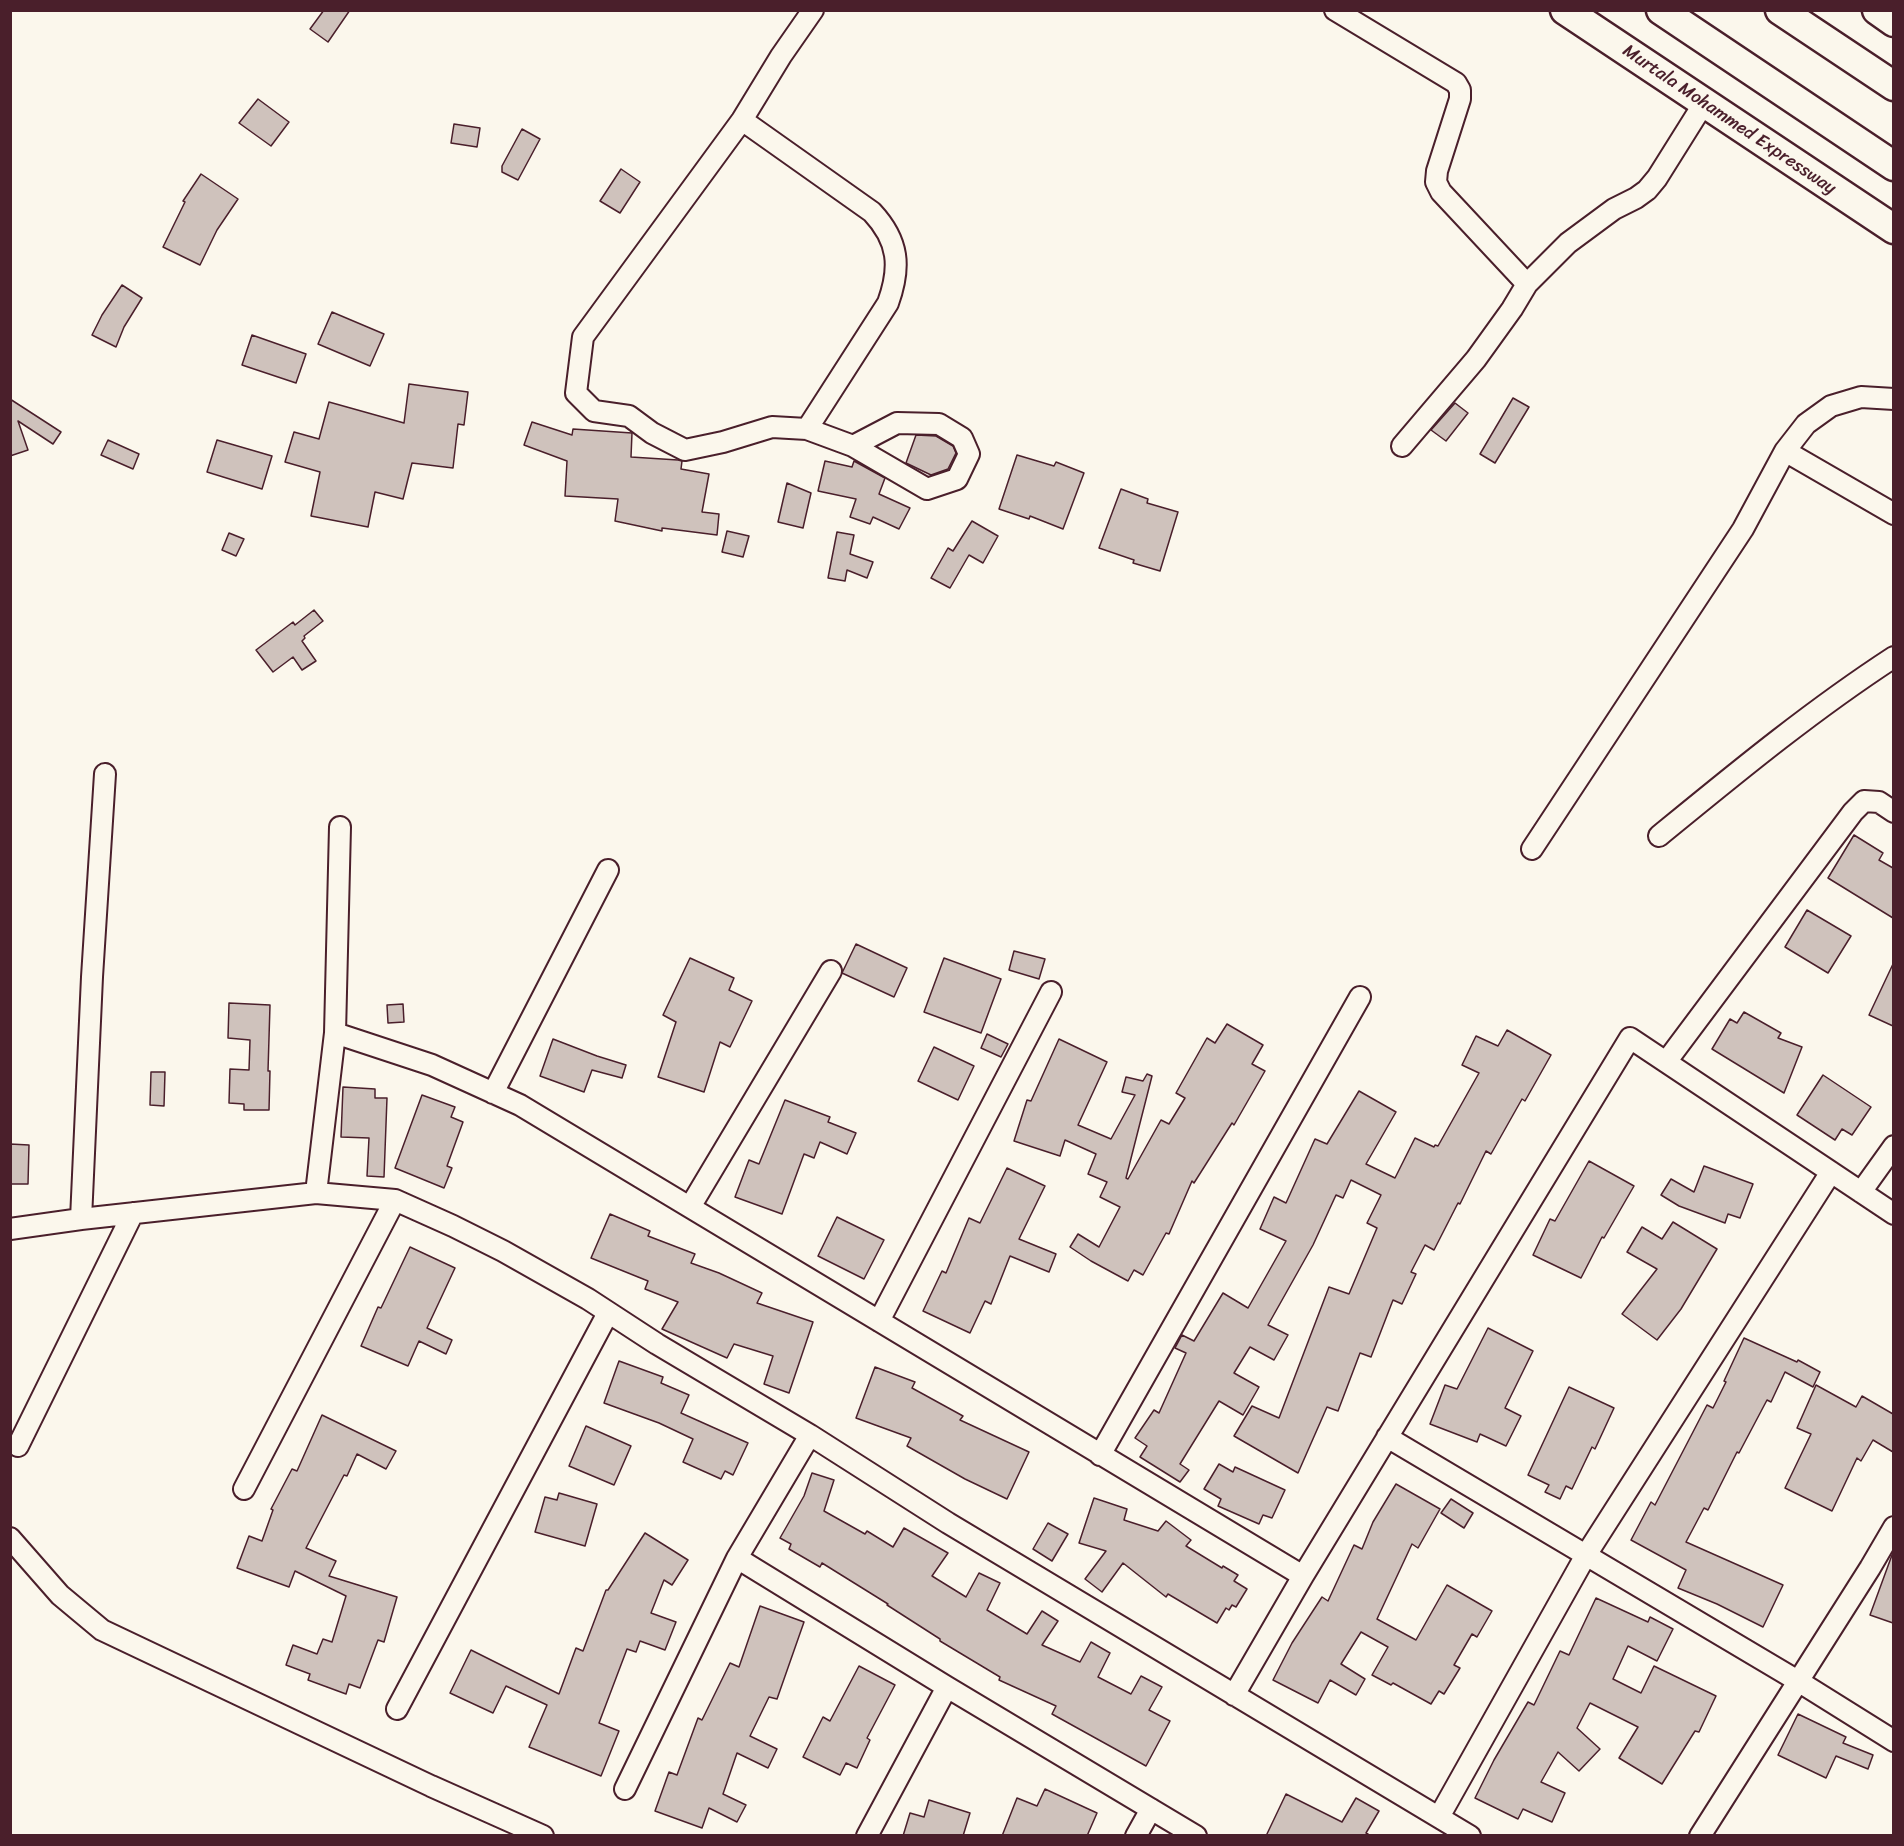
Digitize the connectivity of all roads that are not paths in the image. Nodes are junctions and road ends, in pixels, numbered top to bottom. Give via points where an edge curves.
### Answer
1 (813, 10) edge
2 (1335, 10) edge
3 (1565, 10) edge
4 (1661, 10) edge
5 (1780, 10) edge
6 (1877, 10) edge
7 (1893, 22) edge
8 (1893, 86) edge
9 (1704, 103) junction
10 (742, 120) junction
11 (1893, 166) edge
12 (1893, 229) edge
13 (1527, 284) junction
14 (1893, 399) edge
15 (807, 429) junction
16 (853, 446) junction
17 (1402, 446) dead end
18 (1785, 452) junction
19 (1893, 514) edge
20 (1893, 657) edge
21 (105, 774) dead end
22 (1893, 812) edge
23 (340, 827) dead end
24 (1659, 836) dead end
25 (1532, 849) dead end
26 (608, 870) dead end
27 (831, 971) dead end
28 (1051, 992) dead end
29 (1360, 997) dead end
30 (335, 1033) junction
31 (1666, 1062) junction
32 (493, 1093) junction
33 (1893, 1146) edge
34 (1831, 1172) junction
35 (1861, 1192) junction
36 (316, 1193) junction
37 (395, 1200) junction
38 (690, 1207) junction
39 (133, 1214) junction
40 (1893, 1214) edge
41 (81, 1219) junction
42 (10, 1229) edge
43 (608, 1313) junction
44 (879, 1321) junction
45 (810, 1435) junction
46 (1387, 1437) junction
47 (18, 1446) dead end
48 (1100, 1455) junction
49 (244, 1489) dead end
50 (1893, 1527) edge
51 (10, 1538) edge
52 (1586, 1555) junction
53 (737, 1558) junction
54 (1303, 1576) junction
55 (1798, 1681) junction
56 (947, 1687) junction
57 (1234, 1695) junction
58 (398, 1708) dead end
59 (1893, 1741) edge
60 (625, 1789) dead end
61 (1151, 1809) junction
62 (1439, 1817) junction
63 (543, 1836) edge
64 (867, 1836) edge
65 (1136, 1836) edge
66 (1196, 1836) edge
67 (1470, 1836) edge
68 (1700, 1836) edge

1 - 10 street
2 - 13 street via 1456,83 1460,99 1436,182
3 - 9 highway, Murtala Mohammed Expressway
4 - 11 highway
5 - 8 highway
6 - 7 highway
9 - 12 highway, Murtala Mohammed Expressway
9 - 13 street via 1647,190 1568,243
10 - 15 street via 872,212 894,250 897,266 888,303
10 - 15 street via 583,337 576,393 594,411 629,416 685,450 772,427
13 - 17 street via 1476,358
14 - 18 street via 1861,397 1831,406 1806,424
15 - 16 street
16 - 16 street via 927,489 957,479 969,454 962,438 939,424 897,423
18 - 19 street
18 - 25 street via 1743,529
20 - 24 street via 1840,692
21 - 41 street
22 - 31 street via 1879,802 1864,801 1853,812
23 - 30 street
26 - 32 street
27 - 38 street
28 - 44 street
29 - 48 street
30 - 32 street via 432,1065
30 - 36 street
31 - 34 street
31 - 46 street via 1630,1038
32 - 38 street
33 - 35 street
34 - 35 street
34 - 52 street
35 - 40 street
36 - 37 street
36 - 39 street
37 - 43 street via 503,1251
37 - 49 street
38 - 44 street
39 - 41 street
39 - 47 street
41 - 42 street
43 - 45 street
43 - 58 street
44 - 48 street
45 - 53 street
45 - 57 street
46 - 52 street
46 - 54 street
48 - 54 street
50 - 55 street
51 - 63 street via 60,1595 102,1630
52 - 55 street
52 - 62 street
53 - 56 street
53 - 60 street
54 - 57 street
55 - 59 street
55 - 68 street
56 - 61 street
56 - 64 street
57 - 62 street
61 - 65 street
61 - 66 street
62 - 67 street

